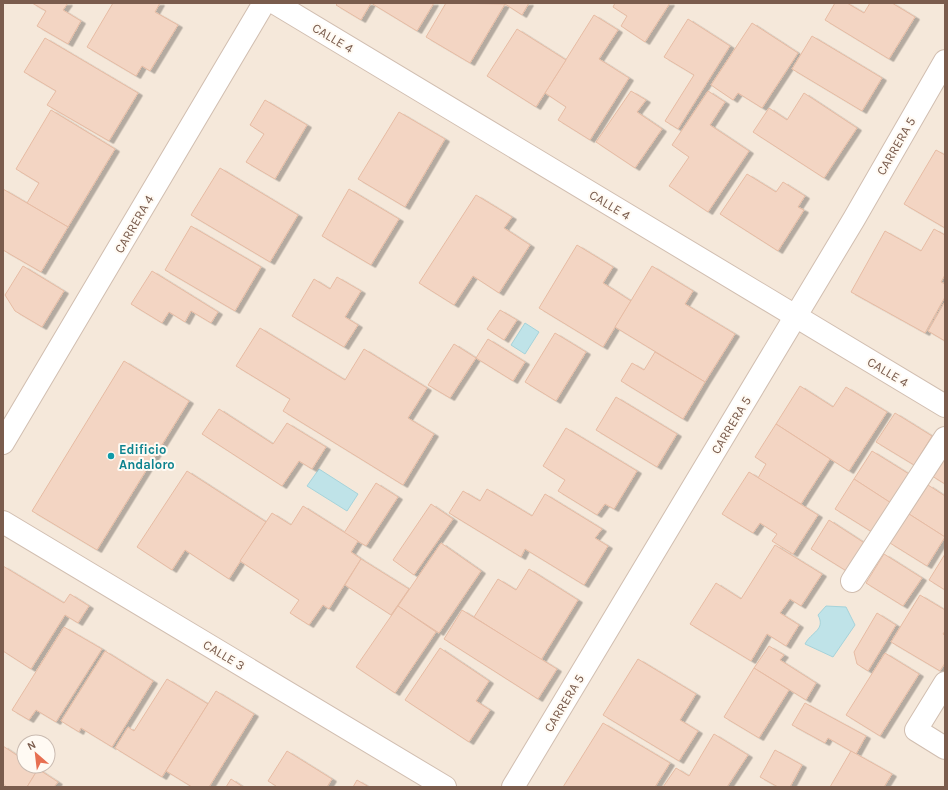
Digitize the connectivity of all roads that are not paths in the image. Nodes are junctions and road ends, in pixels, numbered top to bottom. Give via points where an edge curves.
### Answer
1 (264, 3) edge
2 (275, 3) edge
3 (945, 61) edge
4 (796, 316) junction
5 (945, 406) edge
6 (945, 438) edge
7 (3, 443) edge
8 (3, 522) edge
9 (852, 581) dead end
10 (945, 683) edge
11 (945, 748) edge
12 (445, 787) edge
13 (513, 787) edge

1 - 7 street, CARRERA 4
2 - 4 street, CALLE 4
3 - 4 street, CARRERA 5
4 - 5 street, CALLE 4
4 - 13 street, CARRERA 5
6 - 9 street
8 - 12 street, CALLE 3
10 - 11 street via 916,730

